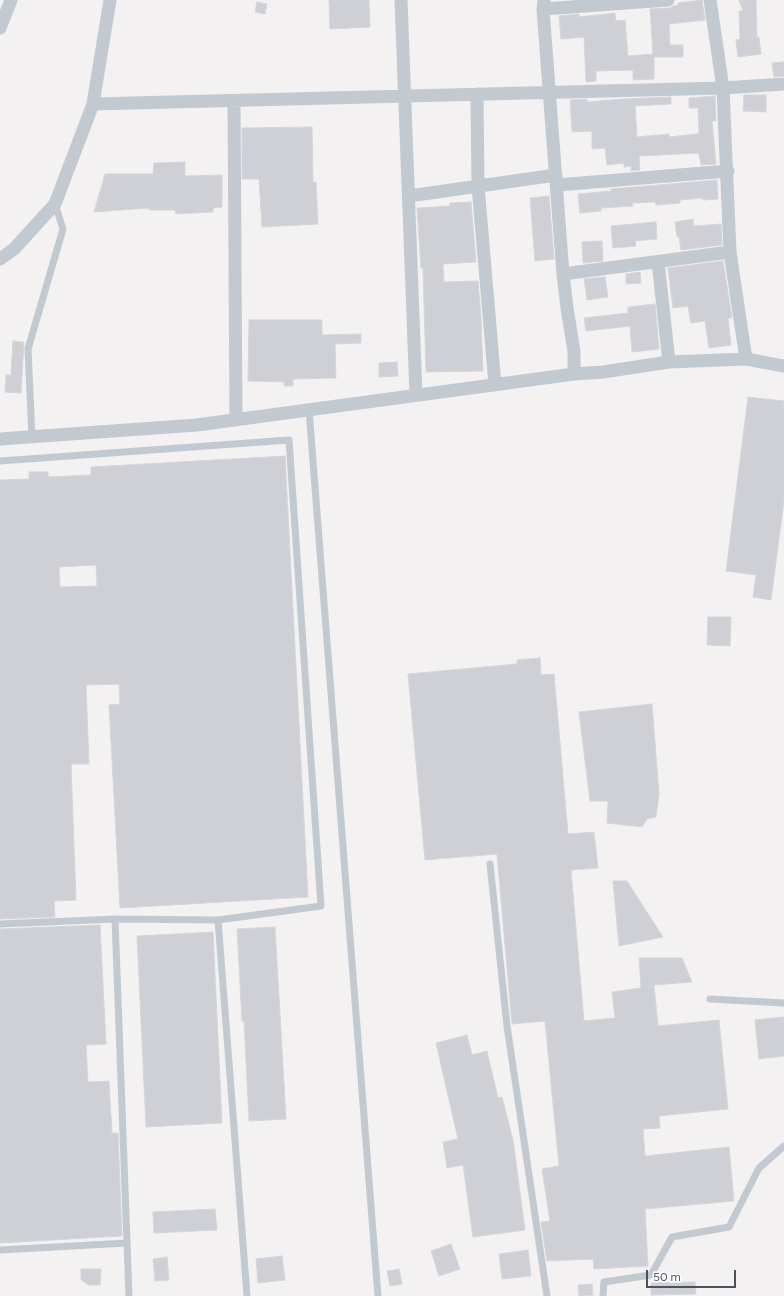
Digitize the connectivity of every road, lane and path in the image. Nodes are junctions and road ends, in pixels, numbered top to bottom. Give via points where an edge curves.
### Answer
1 (11, 0) edge
2 (110, 0) edge
3 (401, 0) edge
4 (668, 0) edge
5 (710, 0) edge
6 (544, 4) edge
7 (0, 28) edge
8 (784, 84) edge
9 (723, 88) junction
10 (550, 93) junction
11 (477, 94) junction
12 (405, 96) junction
13 (234, 101) junction
14 (93, 104) junction
15 (728, 171) junction
16 (557, 180) junction
17 (478, 186) junction
18 (409, 196) junction
19 (55, 204) junction
20 (730, 252) junction
21 (0, 259) edge
22 (658, 262) junction
23 (563, 274) junction
24 (746, 359) junction
25 (669, 362) junction
26 (784, 366) edge
27 (574, 374) junction
28 (495, 385) junction
29 (416, 395) junction
30 (310, 410) junction
31 (236, 420) junction
32 (32, 437) junction
33 (0, 439) edge
34 (0, 461) edge
35 (490, 864) dead end
36 (115, 919) junction
37 (218, 920) junction
38 (0, 924) edge
39 (710, 999) dead end
40 (784, 1003) edge
41 (784, 1146) edge
42 (127, 1243) junction
43 (0, 1250) edge
44 (129, 1296) edge
45 (247, 1296) edge
46 (378, 1296) edge
47 (547, 1296) edge
48 (603, 1296) edge

1 - 7 street
2 - 14 street
3 - 12 street
4 - 6 street
5 - 9 street
6 - 10 street
8 - 9 street
9 - 10 street
9 - 15 street
10 - 11 street
10 - 16 street
11 - 12 street
11 - 17 street
12 - 13 street
12 - 18 street
13 - 14 street
13 - 31 street
14 - 19 street
15 - 16 street
15 - 20 street
16 - 17 street
16 - 23 street
17 - 18 street
17 - 28 street
18 - 29 street
19 - 21 street via 14,249
19 - 32 lane via 63,229 28,349
20 - 22 street
20 - 24 street
22 - 23 street
22 - 25 street
23 - 27 street via 574,351
24 - 25 street
24 - 26 street
25 - 27 street
27 - 28 street
28 - 29 street
29 - 30 street
30 - 31 street
30 - 46 lane
31 - 32 street
32 - 33 street
34 - 37 lane via 289,440 321,906
35 - 47 lane via 506,1026
36 - 37 lane
36 - 38 lane
36 - 42 lane
37 - 45 lane
39 - 40 lane
41 - 48 lane via 759,1168 729,1227 672,1237 651,1275 604,1282
42 - 43 lane
42 - 44 lane

